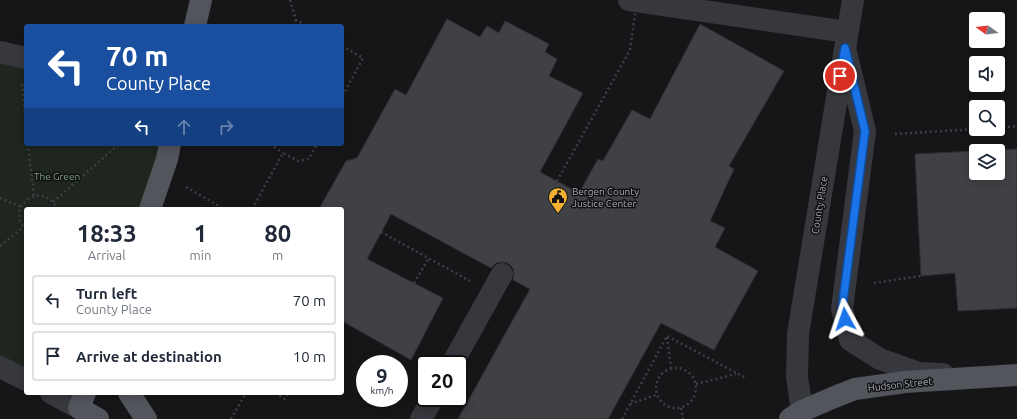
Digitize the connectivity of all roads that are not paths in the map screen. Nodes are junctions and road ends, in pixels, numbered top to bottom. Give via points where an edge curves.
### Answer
1 (201, 0) edge
2 (629, 0) edge
3 (853, 0) edge
4 (195, 24) edge
5 (846, 40) junction
6 (1, 56) edge
7 (24, 58) edge
8 (867, 80) dead end
9 (861, 117) junction
10 (170, 146) edge
11 (151, 207) edge
12 (502, 274) dead end
13 (457, 355) edge
14 (0, 367) edge
15 (1017, 375) edge
16 (992, 377) junction
17 (24, 379) edge
18 (59, 395) edge
19 (130, 395) edge
20 (82, 400) edge
21 (428, 407) edge
22 (796, 415) edge
23 (98, 419) edge
24 (146, 419) edge
25 (421, 419) edge

1 - 4 main road
2 - 5 street
3 - 5 street, County Place
5 - 9 street
5 - 22 street, County Place via 798,334
6 - 7 street
8 - 9 street
9 - 16 street via 865,131 842,309 850,340 880,359 919,373
10 - 11 main road
12 - 13 street
14 - 17 street
15 - 16 main road, Hudson Street
16 - 22 main road, Hudson Street via 905,382 855,389
18 - 20 street
19 - 24 main road
20 - 23 main road
21 - 25 street

